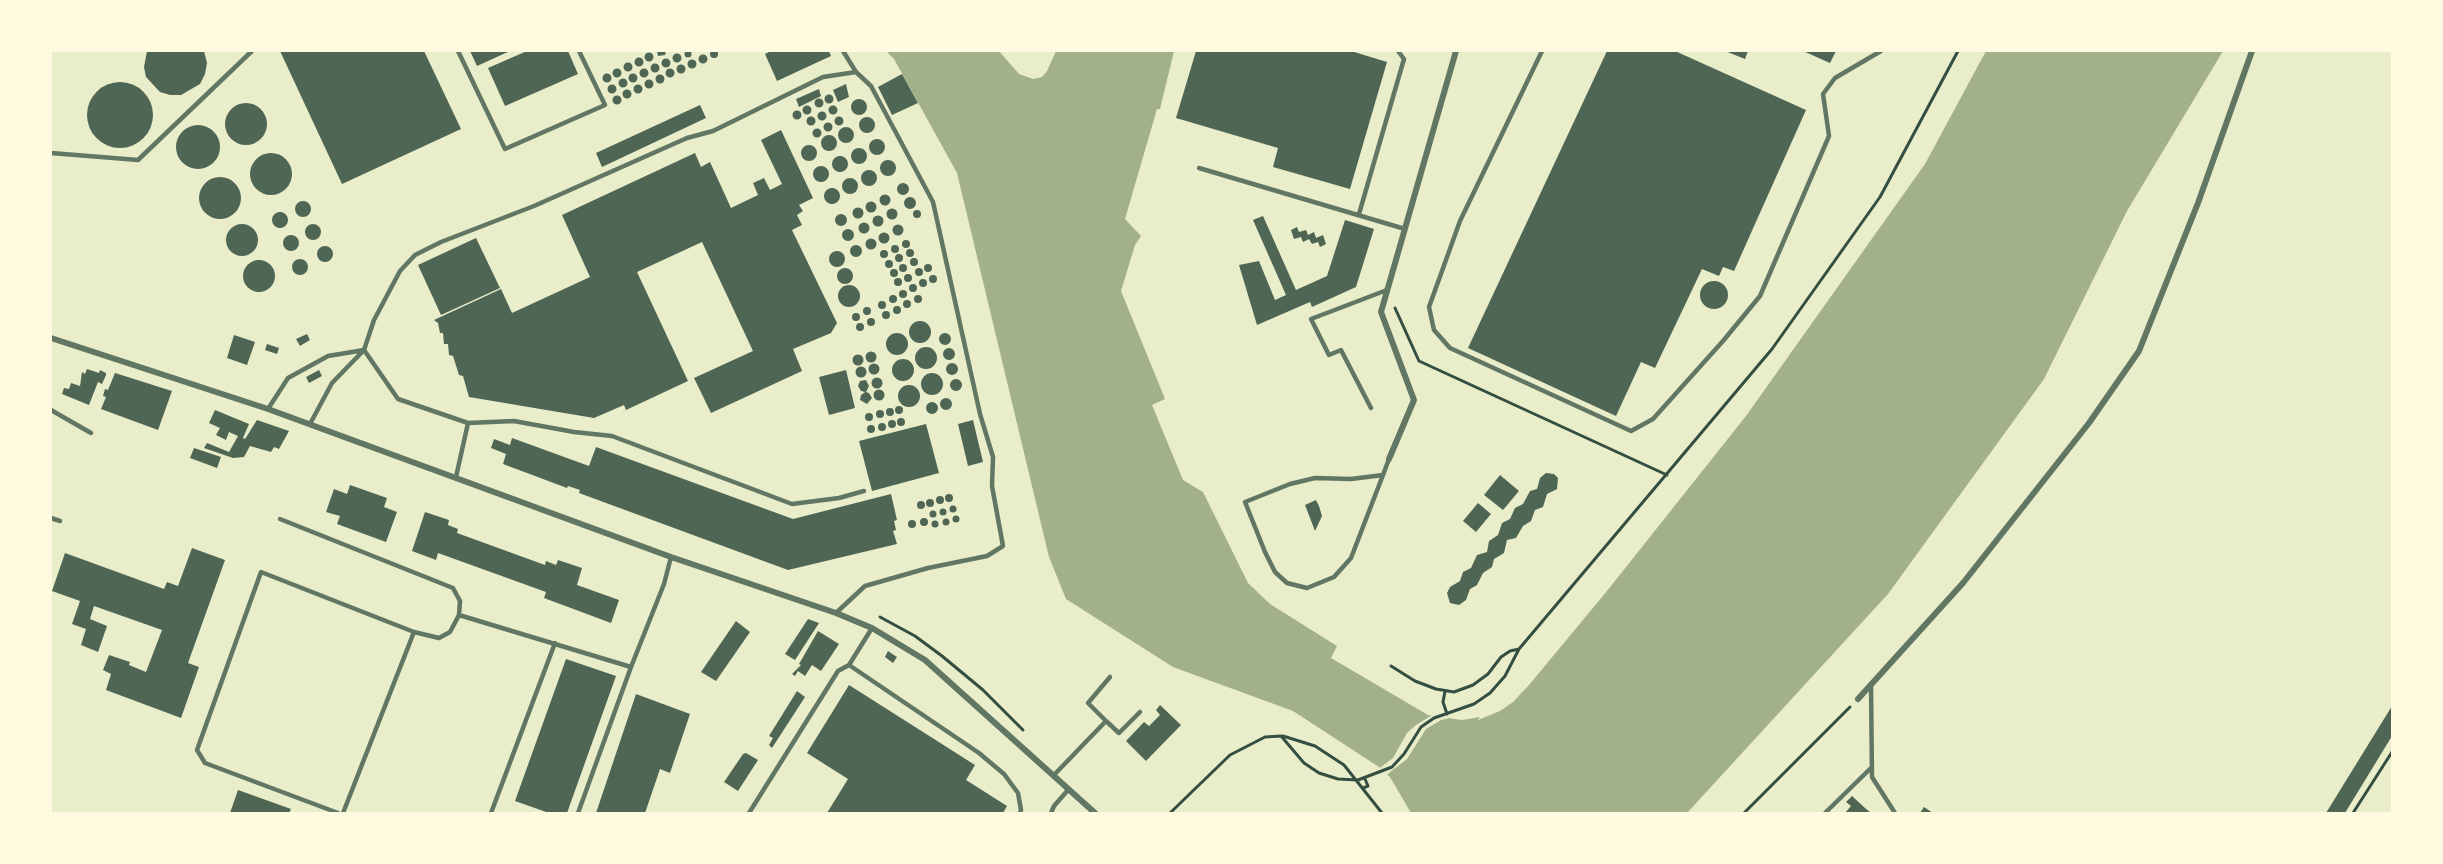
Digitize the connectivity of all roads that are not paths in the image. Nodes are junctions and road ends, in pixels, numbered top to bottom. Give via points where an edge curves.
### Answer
1 (252, 51) edge
2 (458, 51) edge
3 (579, 51) edge
4 (843, 51) edge
5 (1398, 51) edge
6 (1456, 51) edge
7 (1542, 51) edge
8 (1881, 51) edge
9 (2252, 51) edge
10 (856, 72) junction
11 (51, 153) edge
12 (1199, 168) dead end
13 (1359, 214) junction
14 (1405, 229) junction
15 (1387, 290) junction
16 (51, 338) edge
17 (364, 351) junction
18 (1371, 408) dead end
19 (268, 409) junction
20 (51, 410) edge
21 (468, 423) junction
22 (310, 424) junction
23 (91, 433) dead end
24 (1389, 459) joint
25 (1383, 475) junction
26 (456, 477) junction
27 (864, 491) dead end
28 (51, 518) edge
29 (280, 519) dead end
30 (60, 521) dead end
31 (671, 557) junction
32 (836, 613) junction
33 (459, 615) junction
34 (872, 628) junction
35 (414, 632) junction
36 (555, 643) junction
37 (849, 664) junction
38 (631, 667) junction
39 (1110, 677) dead end
40 (1871, 685) junction
41 (1858, 699) road end
42 (1140, 712) dead end
43 (1106, 722) junction
44 (1872, 767) junction
45 (1053, 776) junction
46 (1068, 790) junction
47 (338, 813) edge
48 (343, 813) edge
49 (491, 813) edge
50 (578, 813) edge
51 (749, 813) edge
52 (1020, 813) edge
53 (1051, 813) edge
54 (1095, 813) edge
55 (1826, 813) edge
56 (1895, 813) edge

1 - 11 lane via 138,160
2 - 3 lane via 505,148 605,105
4 - 10 lane
5 - 13 lane via 1404,59
6 - 14 street
7 - 8 lane via 1460,221 1429,306 1434,330 1450,348 1631,431 1653,419 1760,296 1829,136 1823,94 1835,78
9 - 40 street via 2198,203 2139,351 2089,423 1963,583
10 - 17 lane via 823,77 713,131 687,138 415,255 400,271 374,320
10 - 32 lane via 871,86 933,202 993,457 992,486 1003,546 987,556 864,586
12 - 13 lane
13 - 14 lane
14 - 15 street
15 - 18 lane via 1311,319 1329,355 1341,350
15 - 24 street via 1381,312 1414,400
16 - 19 street
17 - 19 lane via 327,356 288,378
17 - 21 lane via 398,399
17 - 22 lane via 332,383
19 - 22 street
20 - 23 lane
21 - 26 lane
21 - 27 lane via 514,421 612,436 792,504
22 - 26 street
24 - 25 lane
25 - 25 lane via 1315,478 1245,502 1275,572 1287,583 1307,588 1334,577 1351,558
26 - 31 street
28 - 30 lane
29 - 33 lane via 453,588 460,602
31 - 32 street
31 - 38 lane
32 - 34 street
33 - 35 lane via 450,633 439,638
33 - 36 lane
34 - 37 lane
34 - 45 street via 925,660
35 - 47 lane via 261,572 197,750 205,764
35 - 48 lane
36 - 38 lane
36 - 49 lane
37 - 51 lane via 838,671
37 - 52 lane via 1004,774 1018,793
38 - 50 lane
39 - 43 lane via 1088,703
40 - 41 street
40 - 44 lane
42 - 43 lane via 1119,733
43 - 45 lane
44 - 55 lane
44 - 56 lane via 1872,777
45 - 46 street
46 - 53 lane
46 - 54 street

